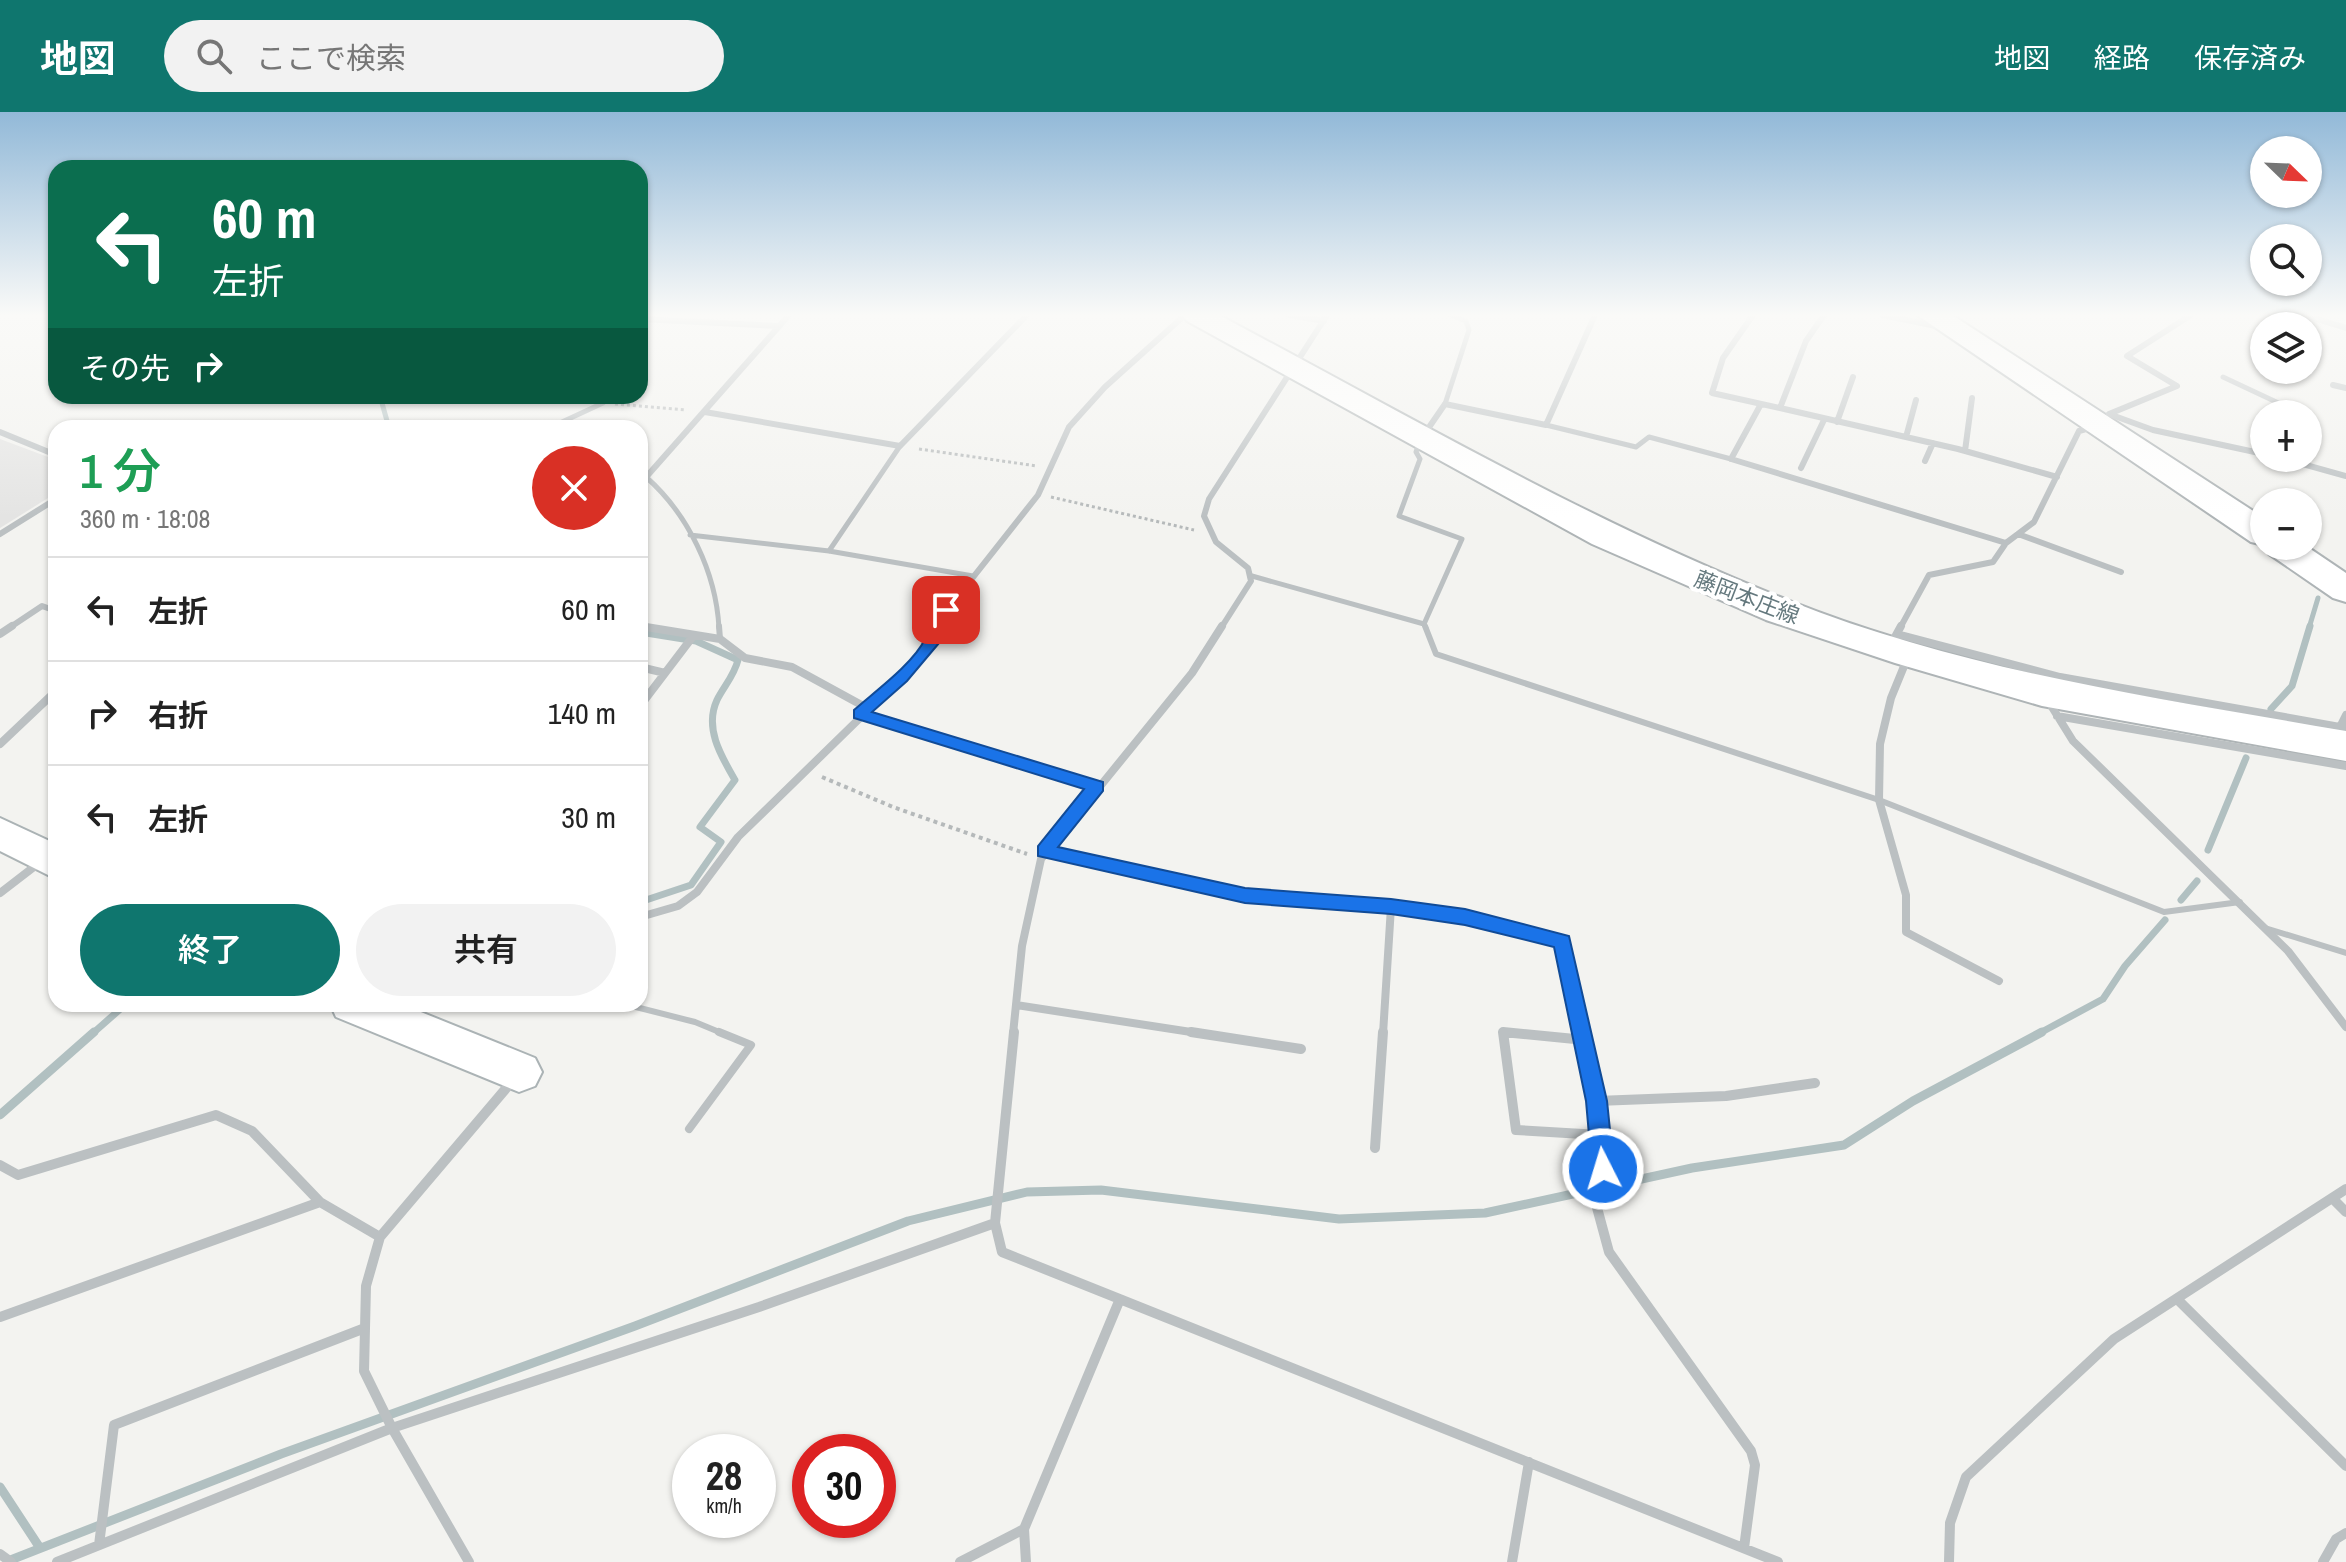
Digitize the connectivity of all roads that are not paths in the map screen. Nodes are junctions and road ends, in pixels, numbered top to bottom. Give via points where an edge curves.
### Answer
1 (730, 383) edge
2 (961, 383) edge
3 (1110, 383) edge
4 (1287, 383) edge
5 (1321, 383) edge
6 (1452, 383) edge
7 (1565, 383) edge
8 (1715, 383) edge
9 (1790, 383) edge
10 (1851, 383) edge
11 (2047, 383) edge
12 (2171, 383) edge
13 (2235, 383) edge
14 (2333, 385) dead end
15 (2346, 388) edge
16 (1972, 398) dead end
17 (1916, 400) dead end
18 (2272, 400) edge
19 (601, 404) edge
20 (1445, 404) junction
21 (1761, 404) junction
22 (1780, 408) junction
23 (705, 412) junction
24 (2104, 419) junction
25 (566, 420) edge
26 (1824, 420) junction
27 (1837, 422) junction
28 (1546, 425) junction
29 (0, 432) edge
30 (1422, 437) junction
31 (1906, 437) junction
32 (1933, 443) junction
33 (900, 446) junction
34 (1965, 451) junction
35 (2250, 451) edge
36 (48, 452) edge
37 (1731, 459) junction
38 (1925, 461) dead end
39 (1801, 468) dead end
40 (2322, 468) edge
41 (648, 475) edge
42 (2346, 476) edge
43 (2057, 477) junction
44 (648, 479) edge
45 (48, 504) edge
46 (2250, 507) edge
47 (2250, 524) edge
48 (0, 534) edge
49 (2018, 534) junction
50 (690, 535) junction
51 (2006, 543) junction
52 (829, 551) junction
53 (2322, 553) edge
54 (2302, 560) edge
55 (2346, 568) edge
56 (2121, 572) dead end
57 (973, 576) junction
58 (1252, 576) junction
59 (2346, 590) edge
60 (48, 608) edge
61 (1424, 624) junction
62 (648, 627) edge
63 (0, 634) edge
64 (694, 635) junction
65 (720, 639) junction
66 (1898, 646) junction
67 (648, 669) edge
68 (665, 673) junction
69 (648, 695) edge
70 (48, 699) edge
71 (2050, 704) junction
72 (863, 711) junction
73 (2346, 715) edge
74 (2344, 734) edge
75 (0, 744) edge
76 (2346, 766) edge
77 (1097, 787) junction
78 (1879, 800) junction
79 (0, 833) edge
80 (1043, 855) junction
81 (48, 859) edge
82 (48, 863) edge
83 (0, 893) edge
84 (2240, 902) junction
85 (1391, 907) junction
86 (648, 915) edge
87 (1465, 917) joint
88 (2265, 928) junction
89 (2346, 953) edge
90 (1999, 981) dead end
91 (1016, 1005) junction
92 (648, 1010) edge
93 (372, 1012) edge
94 (1580, 1017) joint
95 (2346, 1027) edge
96 (1585, 1040) junction
97 (1301, 1049) dead end
98 (519, 1072) joint
99 (1815, 1083) dead end
100 (1597, 1101) junction
101 (689, 1129) dead end
102 (1600, 1135) junction
103 (1375, 1148) dead end
104 (0, 1165) edge
105 (2346, 1189) edge
106 (2332, 1198) junction
107 (320, 1202) junction
108 (2346, 1212) edge
109 (995, 1223) junction
110 (380, 1237) junction
111 (1120, 1299) junction
112 (2177, 1299) junction
113 (0, 1317) edge
114 (365, 1328) junction
115 (392, 1428) junction
116 (1529, 1462) junction
117 (2346, 1466) edge
118 (1024, 1529) junction
119 (2346, 1533) edge
120 (99, 1545) junction
121 (1744, 1548) junction
122 (0, 1554) edge
123 (11, 1562) edge
124 (57, 1562) edge
125 (469, 1562) edge
126 (960, 1562) edge
127 (1026, 1562) edge
128 (1512, 1562) edge
129 (1778, 1562) edge
130 (1949, 1562) edge
131 (2323, 1562) edge

1 - 23 street
2 - 33 street
3 - 57 street via 1069,427 1038,495
4 - 58 street via 1209,499 1204,516 1216,542
5 - 30 main road, 藤岡本庄線
6 - 20 lane
7 - 28 street
8 - 21 street via 1712,393
9 - 22 street
10 - 27 street
11 - 24 main road
12 - 24 street via 2177,386
13 - 18 lane
14 - 15 street
16 - 34 street
17 - 31 street
19 - 25 lane
20 - 28 street
20 - 30 street
21 - 22 street
21 - 37 street
22 - 26 street
23 - 33 street
23 - 41 street
24 - 35 street
24 - 43 street via 2079,431
24 - 46 main road
24 - 47 main road
26 - 27 street
26 - 39 street
27 - 31 street
28 - 37 lane via 1636,447 1649,437
29 - 36 street
30 - 61 lane via 1416,452 1420,459 1399,516 1462,539
30 - 66 main road, 藤岡本庄線 via 1605,536 1696,578
31 - 32 street
32 - 34 street
32 - 38 street
33 - 52 lane
34 - 43 street
37 - 51 street
40 - 42 street
43 - 49 street via 2034,522
44 - 50 lane via 673,501
45 - 48 street
49 - 51 street
49 - 56 street
50 - 52 lane
50 - 65 lane via 717,600
51 - 66 street via 1993,562 1929,575
52 - 57 lane
53 - 55 main road
54 - 59 main road
57 - 72 street via 933,627 933,639 902,677
58 - 61 lane
58 - 77 street via 1192,673
60 - 63 street via 42,606
61 - 78 lane via 1436,654
62 - 64 street
64 - 65 street
64 - 68 street
65 - 72 street via 745,658 792,667
66 - 71 main road, 藤岡本庄線
66 - 74 street
66 - 78 street via 1880,744
67 - 68 street
68 - 69 street
70 - 75 street
71 - 74 main road, 藤岡本庄線
71 - 76 street
71 - 84 street via 2073,741
72 - 77 street
72 - 86 street via 738,837 697,892 678,906
73 - 74 street
77 - 80 street
78 - 84 lane via 2164,912
78 - 90 street via 1906,895 1906,932
79 - 81 street
80 - 85 street via 1245,896
80 - 91 street via 1022,946
82 - 83 street
84 - 88 street
85 - 87 street
85 - 103 street
87 - 94 lane via 1562,941
88 - 89 lane
88 - 95 street
91 - 97 street
91 - 109 street
92 - 101 lane via 751,1045
93 - 98 street
94 - 96 street
96 - 100 street
96 - 102 street via 1503,1032 1516,1130
98 - 110 street
99 - 100 street via 1726,1096
100 - 102 street
102 - 121 street via 1603,1169 1596,1204 1609,1252 1751,1451 1755,1465
104 - 107 street via 18,1175 216,1115 252,1131
105 - 106 street
106 - 108 street
106 - 112 street
107 - 110 street
107 - 113 street
109 - 111 street via 1002,1252
109 - 115 street
110 - 114 street via 366,1286
111 - 116 street
111 - 118 street
112 - 117 street
112 - 130 street via 2114,1339 1966,1477 1950,1523
114 - 115 street via 364,1371
114 - 120 street via 114,1425
115 - 120 street
115 - 125 street
116 - 121 street
116 - 128 street
118 - 126 street
118 - 127 street
119 - 131 street via 2336,1539
120 - 124 street
121 - 129 street
122 - 123 street

